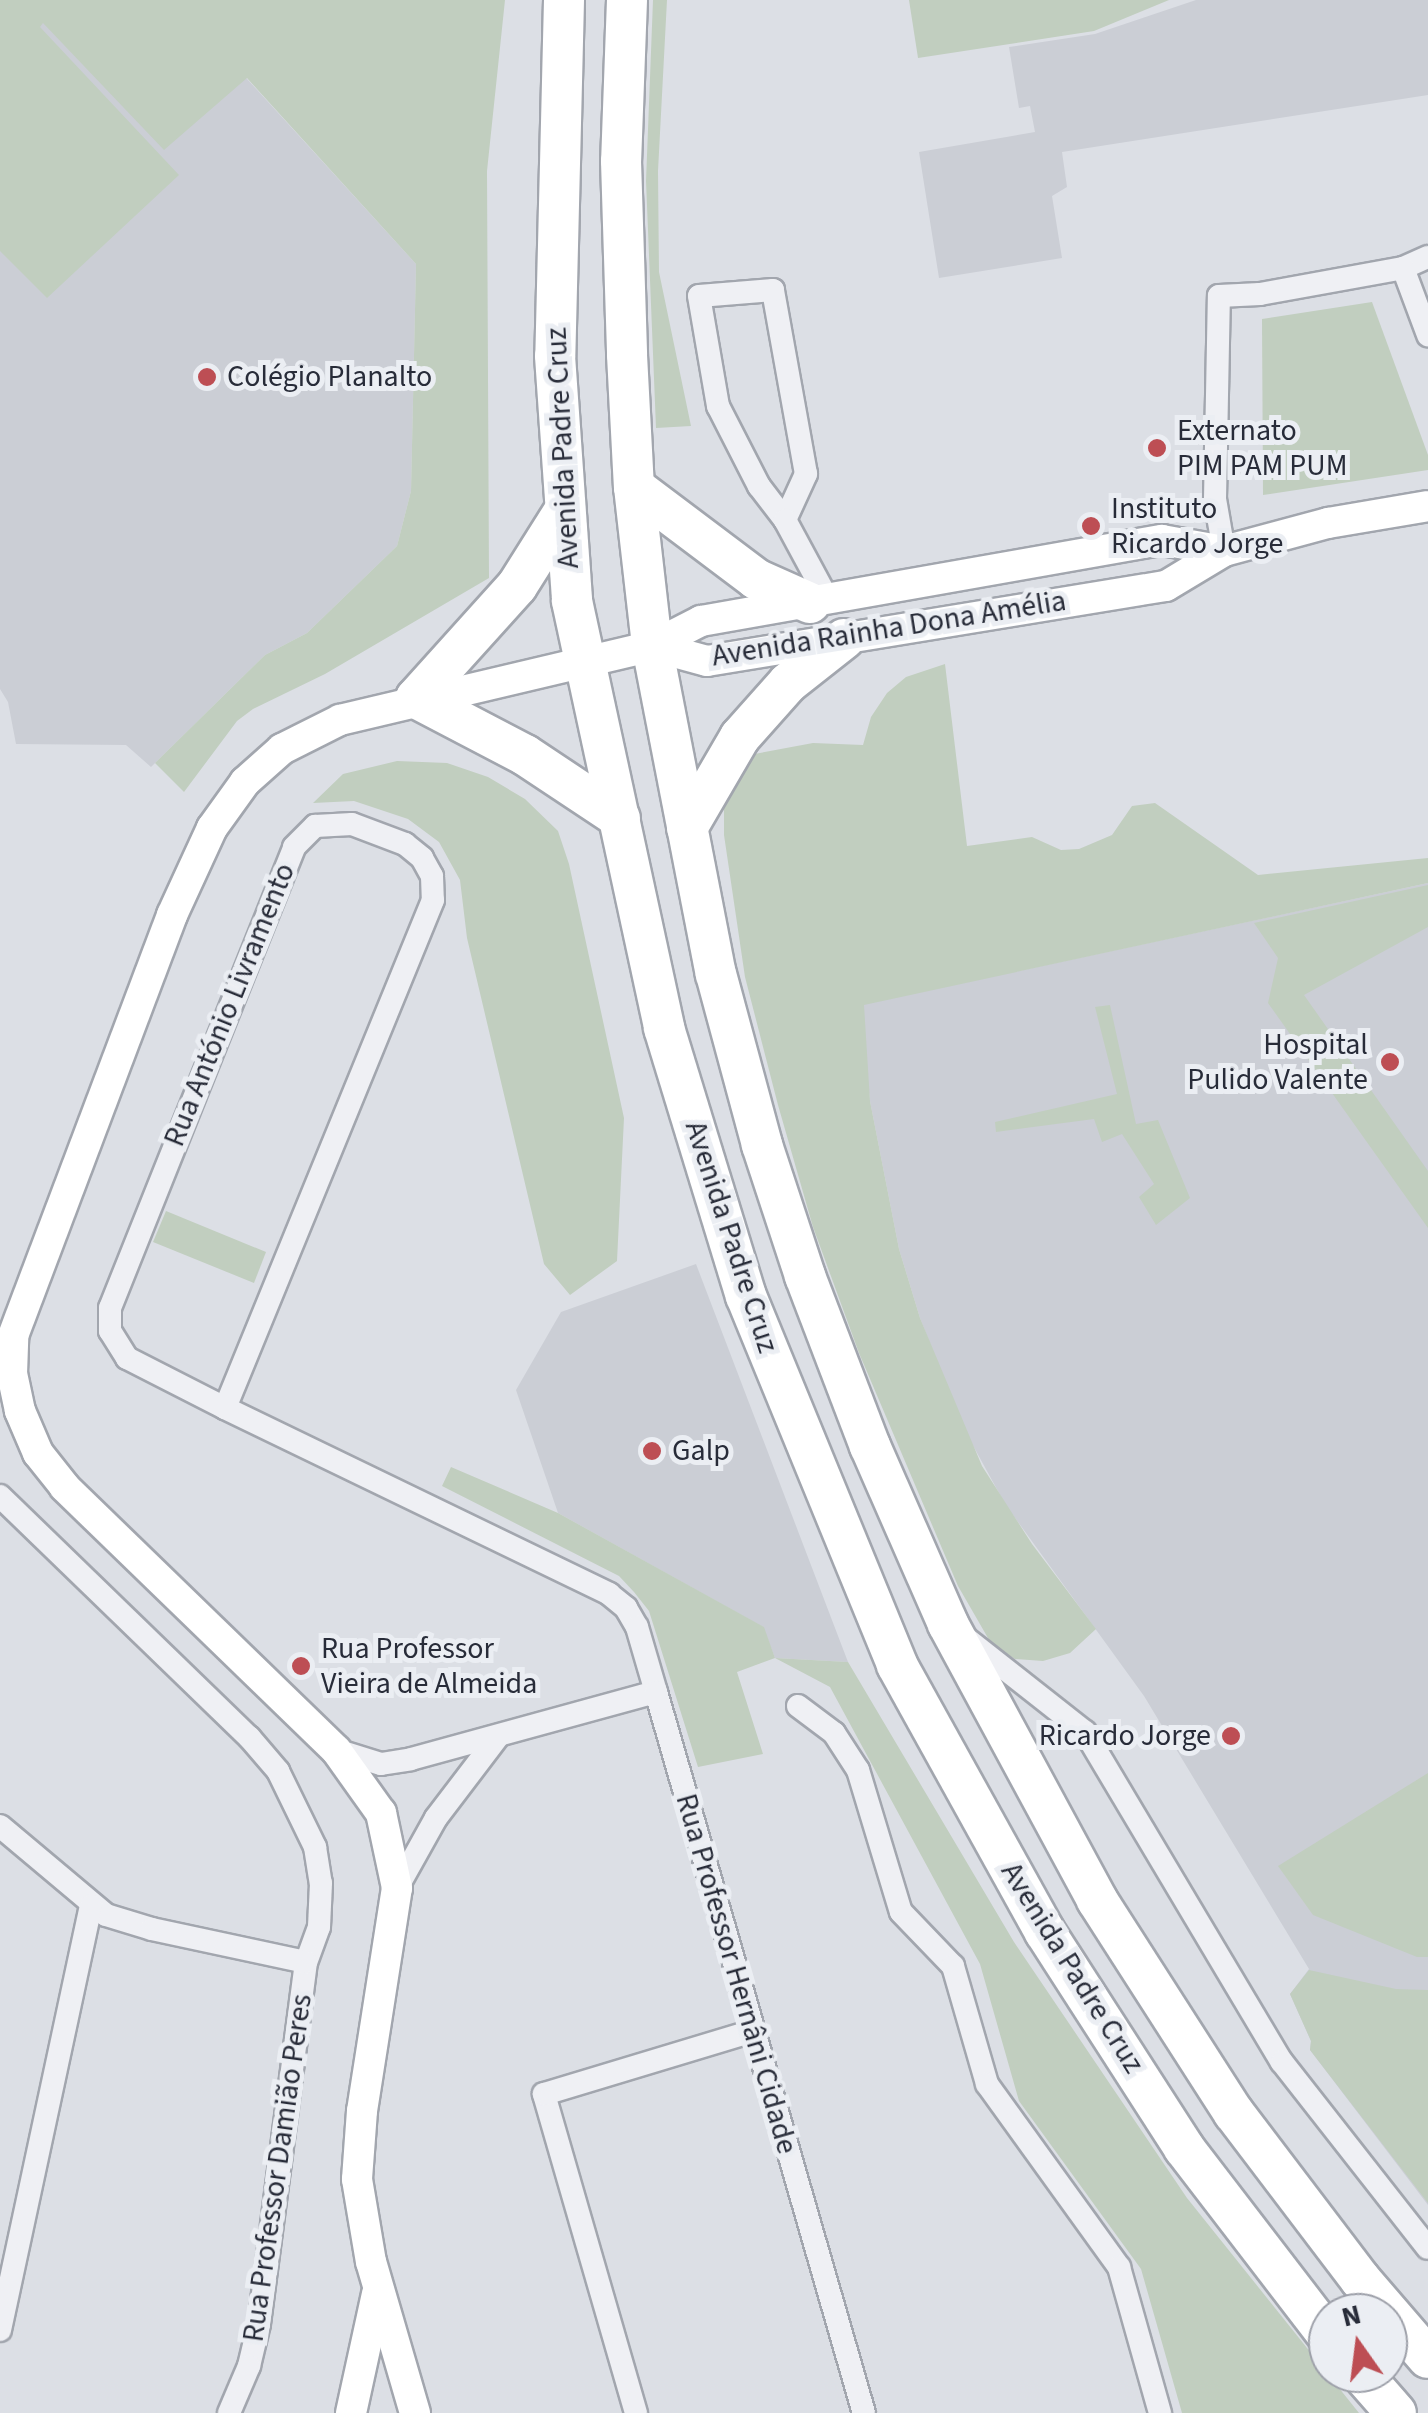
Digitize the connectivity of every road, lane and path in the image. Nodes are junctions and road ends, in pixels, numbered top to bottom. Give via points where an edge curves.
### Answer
1 (564, 0) edge
2 (627, 0) edge
3 (1428, 257) edge
4 (1403, 268) junction
5 (1428, 336) edge
6 (634, 487) junction
7 (1428, 506) edge
8 (563, 512) junction
9 (785, 520) junction
10 (1224, 551) junction
11 (819, 601) junction
12 (844, 639) junction
13 (652, 646) junction
14 (584, 662) junction
15 (416, 698) junction
16 (620, 818) junction
17 (687, 828) junction
18 (7, 1338) edge
19 (226, 1408) junction
20 (10, 1409) edge
21 (0, 1496) edge
22 (948, 1624) junction
23 (656, 1692) junction
24 (798, 1706) dead end
25 (496, 1738) junction
26 (336, 1750) junction
27 (0, 1826) edge
28 (397, 1888) junction
29 (91, 1906) junction
30 (306, 1962) junction
31 (750, 2032) junction
32 (1428, 2248) edge
33 (1360, 2279) junction
34 (378, 2286) junction
35 (1308, 2310) edge
36 (1428, 2311) edge
37 (0, 2330) edge
38 (1428, 2358) edge
39 (1378, 2393) edge
40 (229, 2413) edge
41 (351, 2413) edge
42 (415, 2413) edge
43 (636, 2413) edge
44 (864, 2413) edge
45 (1160, 2413) edge
46 (1396, 2413) edge

1 - 8 highway, Avenida Padre Cruz via 556,336
2 - 6 highway, Avenida Padre Cruz via 621,161
3 - 4 street
4 - 5 street
4 - 10 street via 1219,296 1216,499
6 - 11 highway via 756,579
6 - 13 highway, Avenida Padre Cruz
7 - 10 street, Avenida Rainha Dona Amélia
8 - 14 highway, Avenida Padre Cruz
8 - 15 highway via 517,586
9 - 9 street via 806,474 773,290 699,296 718,406 759,486
9 - 11 street
10 - 11 street, Avenida Rainha Dona Amélia via 1162,540
10 - 12 street, Avenida Rainha Dona Amélia via 1166,586
11 - 13 street, Avenida Rainha Dona Amélia via 702,622
12 - 13 street, Avenida Rainha Dona Amélia via 707,661
12 - 17 highway via 788,683 740,736
13 - 14 street
13 - 17 highway, Avenida Padre Cruz
14 - 15 street
14 - 16 highway, Avenida Padre Cruz
15 - 16 highway via 525,755
15 - 18 street via 340,720 282,749 246,782 212,828
16 - 35 highway, Avenida Padre Cruz via 664,1028 746,1296 897,1665 1045,1932 1184,2148
17 - 22 highway, Avenida Padre Cruz via 716,974 804,1276
18 - 20 street
19 - 19 street, Rua António Livramento via 433,900 432,876 422,858 405,844 352,824 314,826 294,847 110,1308 110,1331 127,1358
19 - 23 street, Rua António Livramento via 610,1594 637,1627
20 - 26 street via 64,1487
21 - 30 street via 278,1772 315,1847 321,1883 319,1927
22 - 32 street, Avenida Padre Cruz via 1085,1732 1282,2062
22 - 33 highway, Avenida Padre Cruz via 1096,1900 1234,2113
23 - 25 street
23 - 31 street, Rua Professor Hernâni Cidade
24 - 45 street via 834,1732 858,1770 901,1912 953,1966 987,2084 1119,2267
25 - 26 street via 381,1764
25 - 28 street via 436,1818
26 - 28 street via 381,1813
27 - 29 street, Rua Professor Damião Peres
28 - 34 street via 358,2140 361,2216
29 - 30 street, Rua Professor Damião Peres via 134,1925
29 - 37 street
30 - 40 street, Rua Professor Damião Peres via 259,2324
31 - 43 street via 544,2094
31 - 44 street, Rua Professor Hernâni Cidade
33 - 36 highway
33 - 38 highway, Avenida Padre Cruz
34 - 41 street
34 - 42 street
39 - 46 highway

